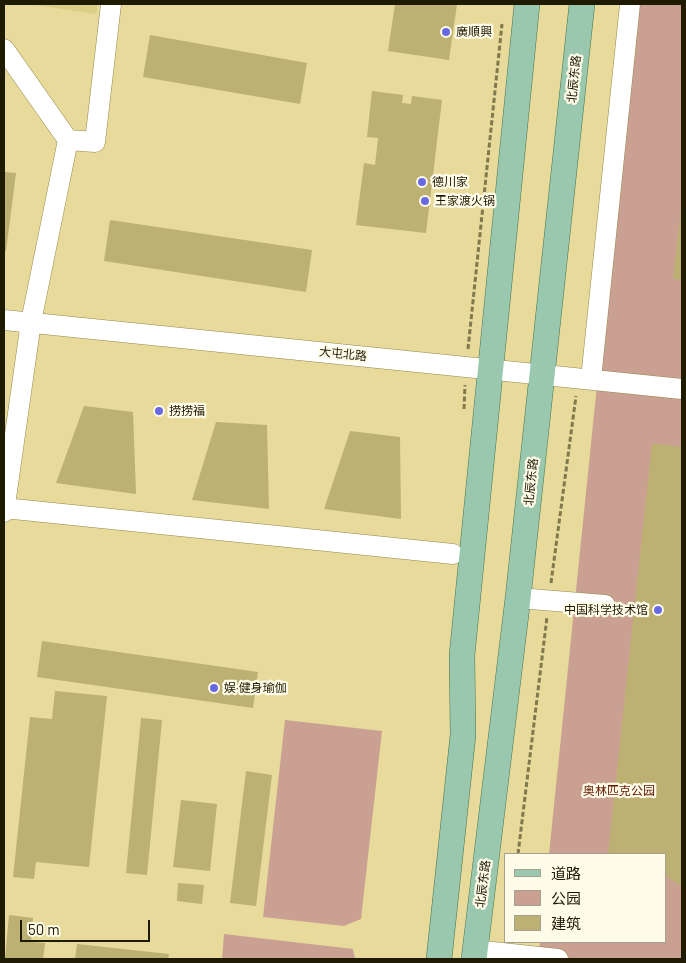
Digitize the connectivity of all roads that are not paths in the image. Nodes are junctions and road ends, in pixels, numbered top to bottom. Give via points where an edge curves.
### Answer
1 (111, 4) edge
2 (527, 4) edge
3 (582, 4) edge
4 (630, 4) edge
5 (4, 49) edge
6 (68, 140) junction
7 (4, 320) edge
8 (31, 322) junction
9 (492, 370) junction
10 (542, 376) junction
11 (591, 379) junction
12 (682, 389) edge
13 (4, 508) edge
14 (4, 512) edge
15 (453, 554) dead end
16 (518, 598) junction
17 (605, 605) dead end
18 (474, 955) edge
19 (439, 959) edge
20 (558, 959) edge

1 - 6 street via 95,142
2 - 9 main road
3 - 10 main road, 北辰东路
4 - 11 street
5 - 6 street
6 - 8 street
7 - 8 street, 大屯北路
8 - 9 street, 大屯北路
8 - 13 street
9 - 10 street, 大屯北路
9 - 19 main road via 462,655 463,735
10 - 11 street, 大屯北路
10 - 16 main road, 北辰东路
11 - 12 street, 大屯北路
13 - 14 street
13 - 15 street
16 - 17 street
16 - 18 main road, 北辰东路
18 - 20 street

